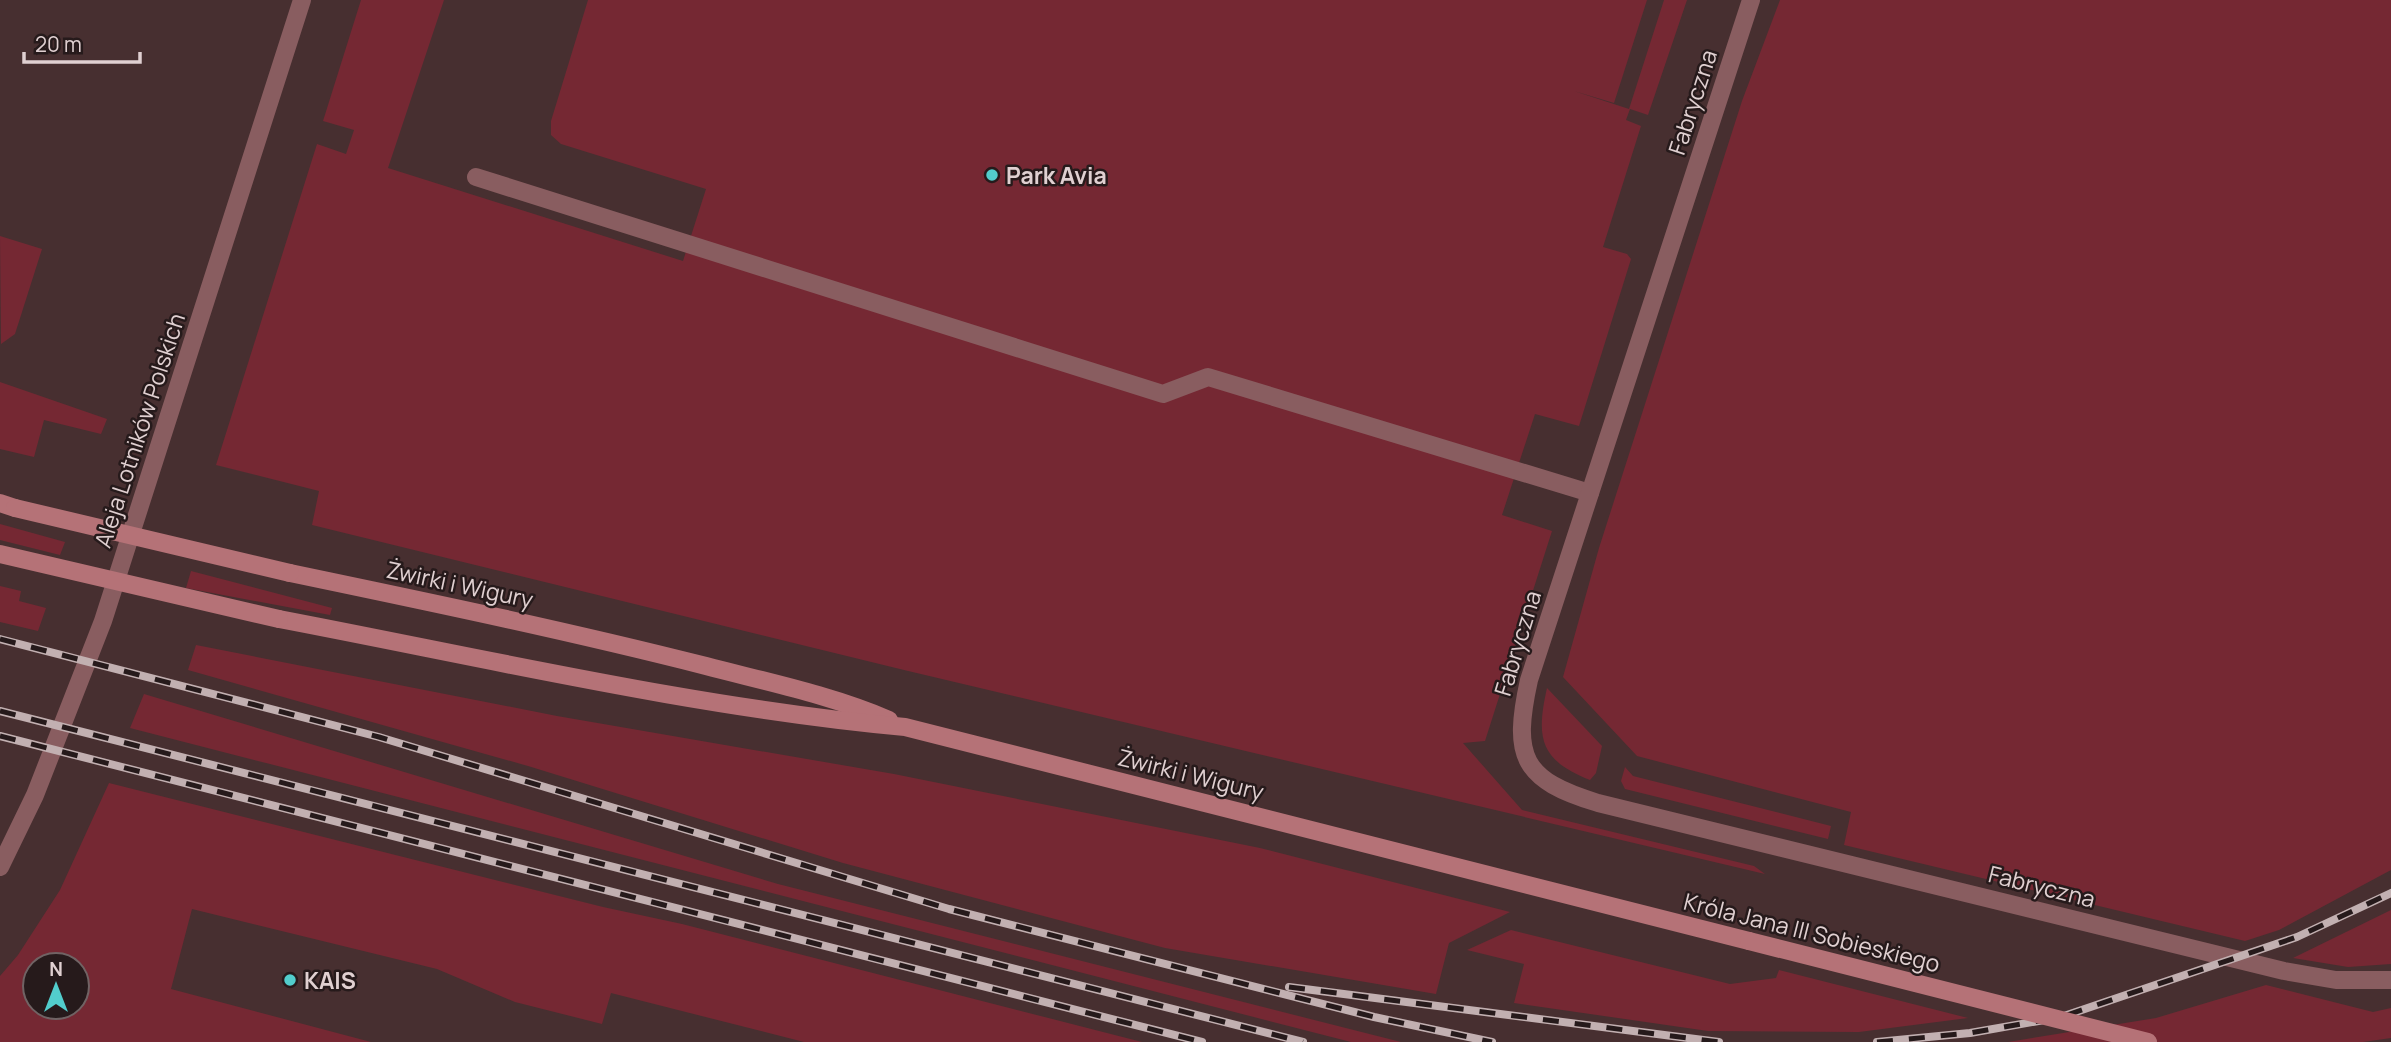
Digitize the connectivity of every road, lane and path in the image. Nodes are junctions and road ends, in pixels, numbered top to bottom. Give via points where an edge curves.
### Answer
1 (302, 0) edge
2 (1751, 0) edge
3 (476, 177) dead end
4 (1590, 494) junction
5 (7, 505) edge
6 (0, 554) edge
7 (905, 727) junction
8 (0, 867) edge
9 (1464, 869) joint
10 (2391, 979) edge
11 (2148, 1042) edge

1 - 8 street, Aleja Lotników Polskich via 103,621 35,795
2 - 4 street, Fabryczna
3 - 4 street via 1163,394 1208,377
4 - 10 street, Fabryczna via 1523,706 1523,746 1536,775 1546,783 1598,803 2314,978
5 - 7 main road, Żwirki i Wigury, bridge via 671,658 853,705
6 - 7 main road, Żwirki i Wigury, bridge via 279,619 677,694
7 - 9 main road, Żwirki i Wigury
9 - 11 main road, Króla Jana III Sobieskiego, bridge

